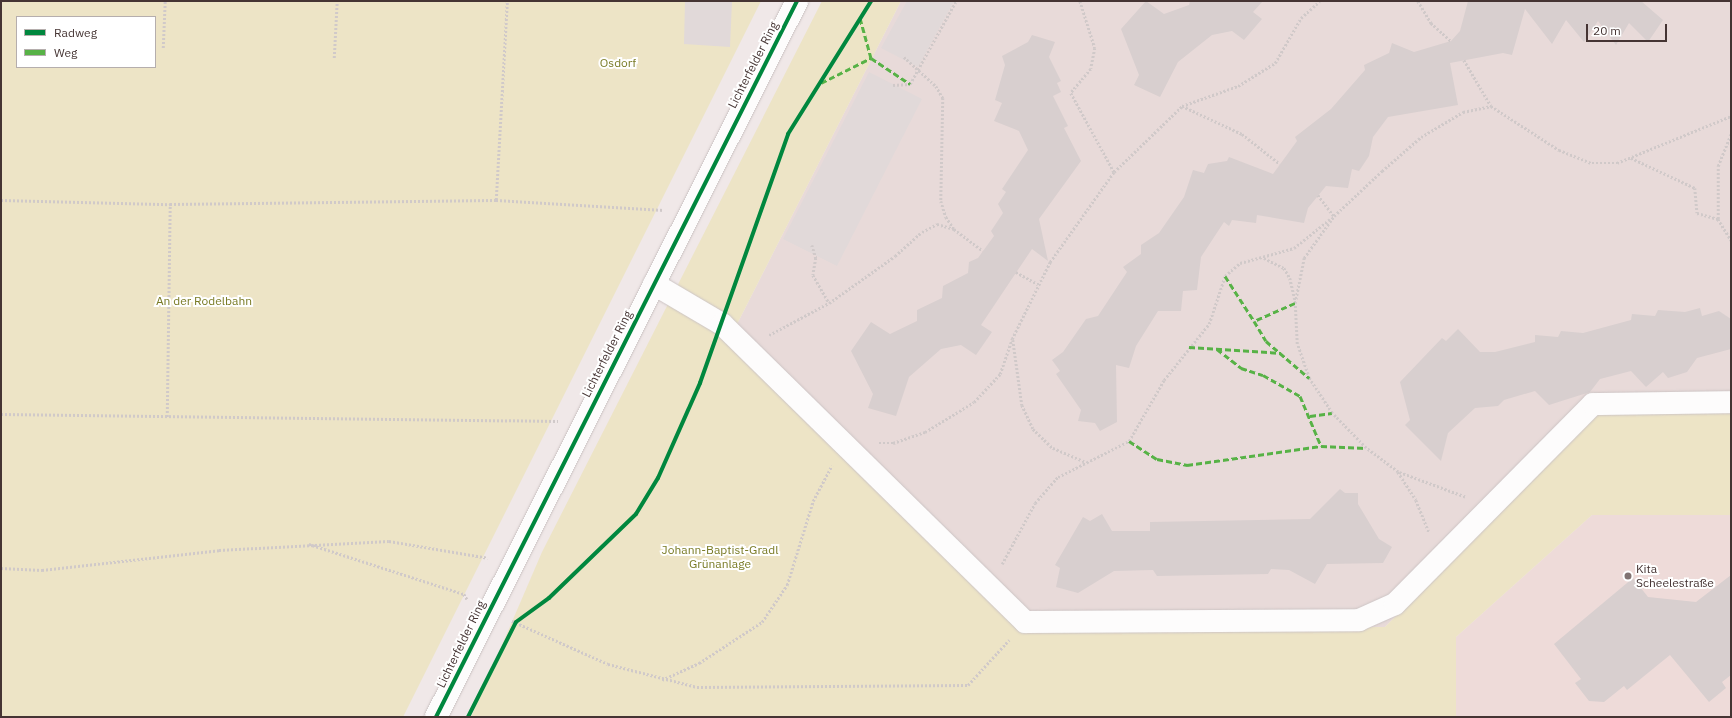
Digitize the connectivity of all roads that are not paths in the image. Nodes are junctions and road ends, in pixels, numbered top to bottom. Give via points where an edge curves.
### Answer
1 (797, 1) edge
2 (654, 284) junction
3 (1731, 402) edge
4 (436, 717) edge

1 - 2 street, Lichterfelder Ring
2 - 3 street via 722,324 1025,622 1359,620 1395,604 1593,404
2 - 4 street, Lichterfelder Ring

